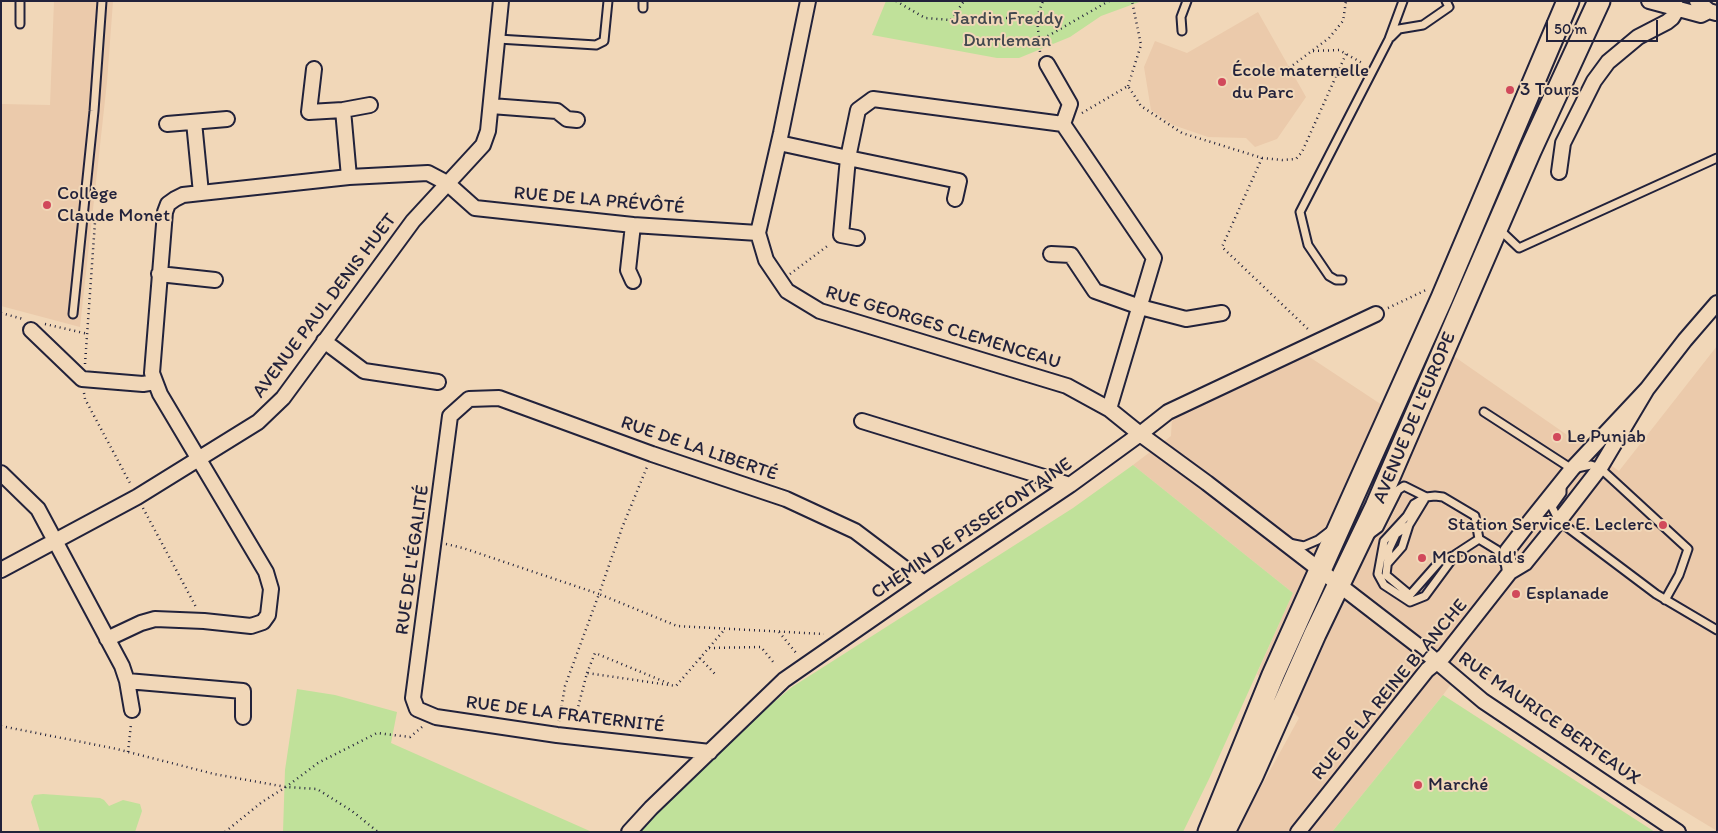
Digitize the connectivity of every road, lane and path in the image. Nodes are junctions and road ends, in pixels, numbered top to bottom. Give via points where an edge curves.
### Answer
1 (20, 1) edge
2 (102, 1) edge
3 (501, 1) edge
4 (608, 1) edge
5 (808, 1) edge
6 (896, 1) edge
7 (964, 1) edge
8 (1043, 1) edge
9 (1109, 1) edge
10 (1132, 1) edge
11 (1187, 1) edge
12 (1346, 1) edge
13 (1403, 1) edge
14 (1446, 1) edge
15 (1568, 1) edge
16 (1599, 1) edge
17 (1650, 1) edge
18 (1697, 1) edge
19 (1678, 8) junction
20 (1713, 12) edge
21 (1037, 17) junction
22 (951, 20) junction
23 (20, 24) dead end
24 (1182, 31) dead end
25 (498, 39) junction
26 (1389, 39) junction
27 (1039, 42) junction
28 (1039, 50) dead end
29 (1312, 51) junction
30 (1346, 54) junction
31 (1047, 64) dead end
32 (1289, 68) dead end
33 (314, 69) dead end
34 (1373, 69) junction
35 (1128, 86) junction
36 (370, 105) dead end
37 (491, 106) junction
38 (344, 110) junction
39 (227, 119) dead end
40 (577, 120) dead end
41 (194, 122) junction
42 (167, 124) dead end
43 (1063, 124) junction
44 (779, 143) junction
45 (848, 158) junction
46 (1262, 158) junction
47 (1717, 158) edge
48 (1559, 172) dead end
49 (350, 177) junction
50 (447, 183) junction
51 (201, 193) junction
52 (955, 199) dead end
53 (633, 225) junction
54 (1497, 228) junction
55 (758, 233) junction
56 (841, 235) junction
57 (858, 238) dead end
58 (1051, 254) dead end
59 (159, 274) junction
60 (1450, 278) junction
61 (215, 280) dead end
62 (1342, 280) dead end
63 (633, 281) dead end
64 (780, 282) junction
65 (1717, 303) edge
66 (1140, 307) junction
67 (1222, 312) dead end
68 (73, 314) dead end
69 (1376, 314) joint
70 (31, 330) dead end
71 (88, 334) dead end
72 (1320, 340) junction
73 (324, 341) junction
74 (84, 379) junction
75 (155, 382) junction
76 (438, 382) dead end
77 (1647, 390) junction
78 (1109, 409) junction
79 (1484, 412) dead end
80 (450, 416) joint
81 (862, 421) dead end
82 (1140, 434) junction
83 (652, 454) junction
84 (199, 459) junction
85 (1600, 468) junction
86 (1572, 469) junction
87 (1, 473) edge
88 (1562, 482) junction
89 (1070, 485) junction
90 (1426, 497) junction
91 (1531, 520) junction
92 (1560, 521) junction
93 (1342, 522) junction
94 (1409, 525) junction
95 (1479, 539) junction
96 (54, 541) junction
97 (434, 542) junction
98 (1284, 543) junction
99 (1359, 543) junction
100 (1456, 554) junction
101 (1388, 564) junction
102 (1, 570) edge
103 (1321, 571) junction
104 (1510, 572) junction
105 (924, 583) junction
106 (1339, 586) junction
107 (599, 594) junction
108 (1665, 600) junction
109 (725, 629) junction
110 (1717, 630) edge
111 (779, 632) junction
112 (849, 635) junction
113 (108, 639) junction
114 (709, 648) junction
115 (700, 658) junction
116 (774, 663) dead end
117 (1437, 663) junction
118 (806, 665) junction
119 (587, 672) junction
120 (715, 674) dead end
121 (127, 681) junction
122 (676, 686) junction
123 (418, 709) joint
124 (132, 710) joint
125 (577, 711) dead end
126 (243, 716) dead end
127 (436, 717) junction
128 (1, 726) edge
129 (557, 735) junction
130 (128, 752) junction
131 (710, 752) junction
132 (286, 787) junction
133 (1674, 828) edge
134 (225, 832) edge
135 (378, 832) edge
136 (629, 832) edge
137 (1209, 832) edge
138 (1224, 832) edge
139 (1298, 832) edge
140 (1685, 832) edge

1 - 23 lane
2 - 68 lane
3 - 25 street, AVENUE PAUL DENIS HUET
4 - 25 lane via 604,41 596,46
5 - 44 street, RUE GEORGES CLEMENCEAU
6 - 22 path via 925,18
7 - 22 path
8 - 21 path
9 - 27 path
10 - 35 path via 1141,45
11 - 24 lane via 1181,17
12 - 29 path via 1343,21
13 - 26 lane
14 - 26 lane via 1449,7 1423,24 1399,29
15 - 60 main road, AVENUE DE L'EUROPE
16 - 54 main road, AVENUE DE L'EUROPE
17 - 19 street
18 - 20 street
19 - 20 street via 1701,15
19 - 48 street via 1667,22 1638,37 1608,62 1594,81 1563,143
21 - 22 path
21 - 27 path
25 - 37 street, AVENUE PAUL DENIS HUET
26 - 34 lane
27 - 28 path
29 - 30 path via 1338,50
29 - 32 path
30 - 34 path
30 - 46 path via 1302,152 1296,159
31 - 43 street via 1070,104
33 - 38 street via 309,112
34 - 62 lane via 1300,212 1308,245 1329,276
35 - 43 path
35 - 46 path via 1141,106 1182,134
36 - 38 street
37 - 40 street via 557,112 567,119
37 - 50 street, AVENUE PAUL DENIS HUET via 483,145
38 - 49 street
39 - 41 street
41 - 42 street
41 - 51 street
43 - 45 street via 873,99 858,110
43 - 66 street via 1154,258
44 - 45 street
44 - 55 street, RUE GEORGES CLEMENCEAU
45 - 52 street via 959,181
45 - 56 street
46 - 72 path via 1222,247
47 - 54 lane via 1519,248
49 - 50 street, RUE DE LA PRÉVÔTÉ via 428,173
49 - 51 street, RUE DE LA PRÉVÔTÉ
50 - 53 street, RUE DE LA PRÉVÔTÉ via 475,208
50 - 73 street, AVENUE PAUL DENIS HUET via 413,221
51 - 59 street, RUE DE LA PRÉVÔTÉ via 183,195 168,204
53 - 55 street, RUE DE LA PRÉVÔTÉ
53 - 63 street via 628,270
54 - 99 main road, AVENUE DE L'EUROPE
55 - 64 street, RUE GEORGES CLEMENCEAU via 766,260
56 - 57 street
56 - 64 path
58 - 66 street via 1070,255 1095,291
59 - 61 street
59 - 75 street via 152,373
60 - 69 path
60 - 93 main road, AVENUE DE L'EUROPE
64 - 78 street, RUE GEORGES CLEMENCEAU via 787,291 820,311 1067,386
65 - 77 street, RUE DE LA REINE BLANCHE
66 - 67 street via 1186,319
66 - 78 street
69 - 72 street, CHEMIN DE PISSEFONTAINE
70 - 74 street
71 - 74 path
72 - 82 street, CHEMIN DE PISSEFONTAINE via 1168,412
73 - 76 street via 364,371
73 - 84 street, AVENUE PAUL DENIS HUET via 268,415
74 - 75 street via 143,384
75 - 84 street
77 - 85 street, RUE DE LA REINE BLANCHE
77 - 86 street, RUE DE LA REINE BLANCHE
78 - 82 street, RUE GEORGES CLEMENCEAU
79 - 86 lane
80 - 83 street, RUE DE LA LIBERTÉ via 470,399 498,398
80 - 97 street, RUE DE L'ÉGALITÉ
81 - 89 street
82 - 89 street, CHEMIN DE PISSEFONTAINE
82 - 98 street, RUE GEORGES CLEMENCEAU
83 - 105 street, RUE DE LA LIBERTÉ via 786,499 855,531
83 - 107 path
84 - 96 street, AVENUE PAUL DENIS HUET
84 - 113 street via 266,572 271,589 268,615 264,622 251,626 155,619
85 - 86 lane via 1592,465
85 - 92 street, RUE DE LA REINE BLANCHE
85 - 108 lane via 1688,549 1679,576
86 - 88 street, RUE DE LA REINE BLANCHE
87 - 96 street via 38,509
88 - 91 street, RUE DE LA REINE BLANCHE
88 - 92 lane via 1562,493 1552,507
89 - 105 street, CHEMIN DE PISSEFONTAINE
90 - 94 lane
90 - 95 lane via 1443,497 1475,516
90 - 99 lane via 1404,486 1398,490 1378,528
90 - 100 lane via 1414,504 1384,541 1378,574 1384,585 1410,602 1425,596
91 - 92 lane
91 - 104 street, RUE DE LA REINE BLANCHE via 1507,551
92 - 104 street, RUE DE LA REINE BLANCHE via 1525,564
92 - 108 lane
93 - 98 lane via 1304,546
93 - 103 main road, AVENUE DE L'EUROPE
94 - 101 lane via 1402,547
94 - 101 lane via 1396,534 1389,548
95 - 100 lane
95 - 104 lane via 1496,550
96 - 102 street, AVENUE PAUL DENIS HUET
96 - 113 street
97 - 107 path via 463,548
97 - 123 street, RUE DE L'ÉGALITÉ via 413,698
98 - 103 street, RUE GEORGES CLEMENCEAU
99 - 106 main road, AVENUE DE L'EUROPE
100 - 101 lane via 1440,562 1410,595 1386,575
103 - 106 street, RUE MAURICE BERTEAUX
103 - 137 main road, AVENUE DE L'EUROPE via 1248,732
104 - 117 street, RUE DE LA REINE BLANCHE
105 - 112 street, CHEMIN DE PISSEFONTAINE
106 - 117 street, RUE MAURICE BERTEAUX
106 - 138 main road, AVENUE DE L'EUROPE
107 - 109 path via 677,626
107 - 129 path via 565,686
108 - 110 lane
109 - 111 path
109 - 114 path
111 - 112 path
111 - 118 path
112 - 118 street, CHEMIN DE PISSEFONTAINE
113 - 121 street
114 - 115 path
114 - 116 path via 760,647
115 - 120 path
115 - 122 path
117 - 133 street, RUE MAURICE BERTEAUX via 1483,701
117 - 139 street, RUE DE LA REINE BLANCHE via 1427,670
118 - 131 street, CHEMIN DE PISSEFONTAINE via 784,680
119 - 122 path
119 - 122 path via 595,653
119 - 125 path
121 - 124 street
121 - 126 street via 243,691
123 - 127 street, RUE DE LA FRATERNITÉ
124 - 130 path
127 - 129 street, RUE DE LA FRATERNITÉ
127 - 132 path via 410,737 377,733 318,764
128 - 130 path
129 - 131 street, RUE DE LA FRATERNITÉ
130 - 132 path via 214,774
131 - 136 street, CHEMIN DE PISSEFONTAINE
132 - 134 path
132 - 135 path via 317,789
133 - 140 street, RUE MAURICE BERTEAUX

